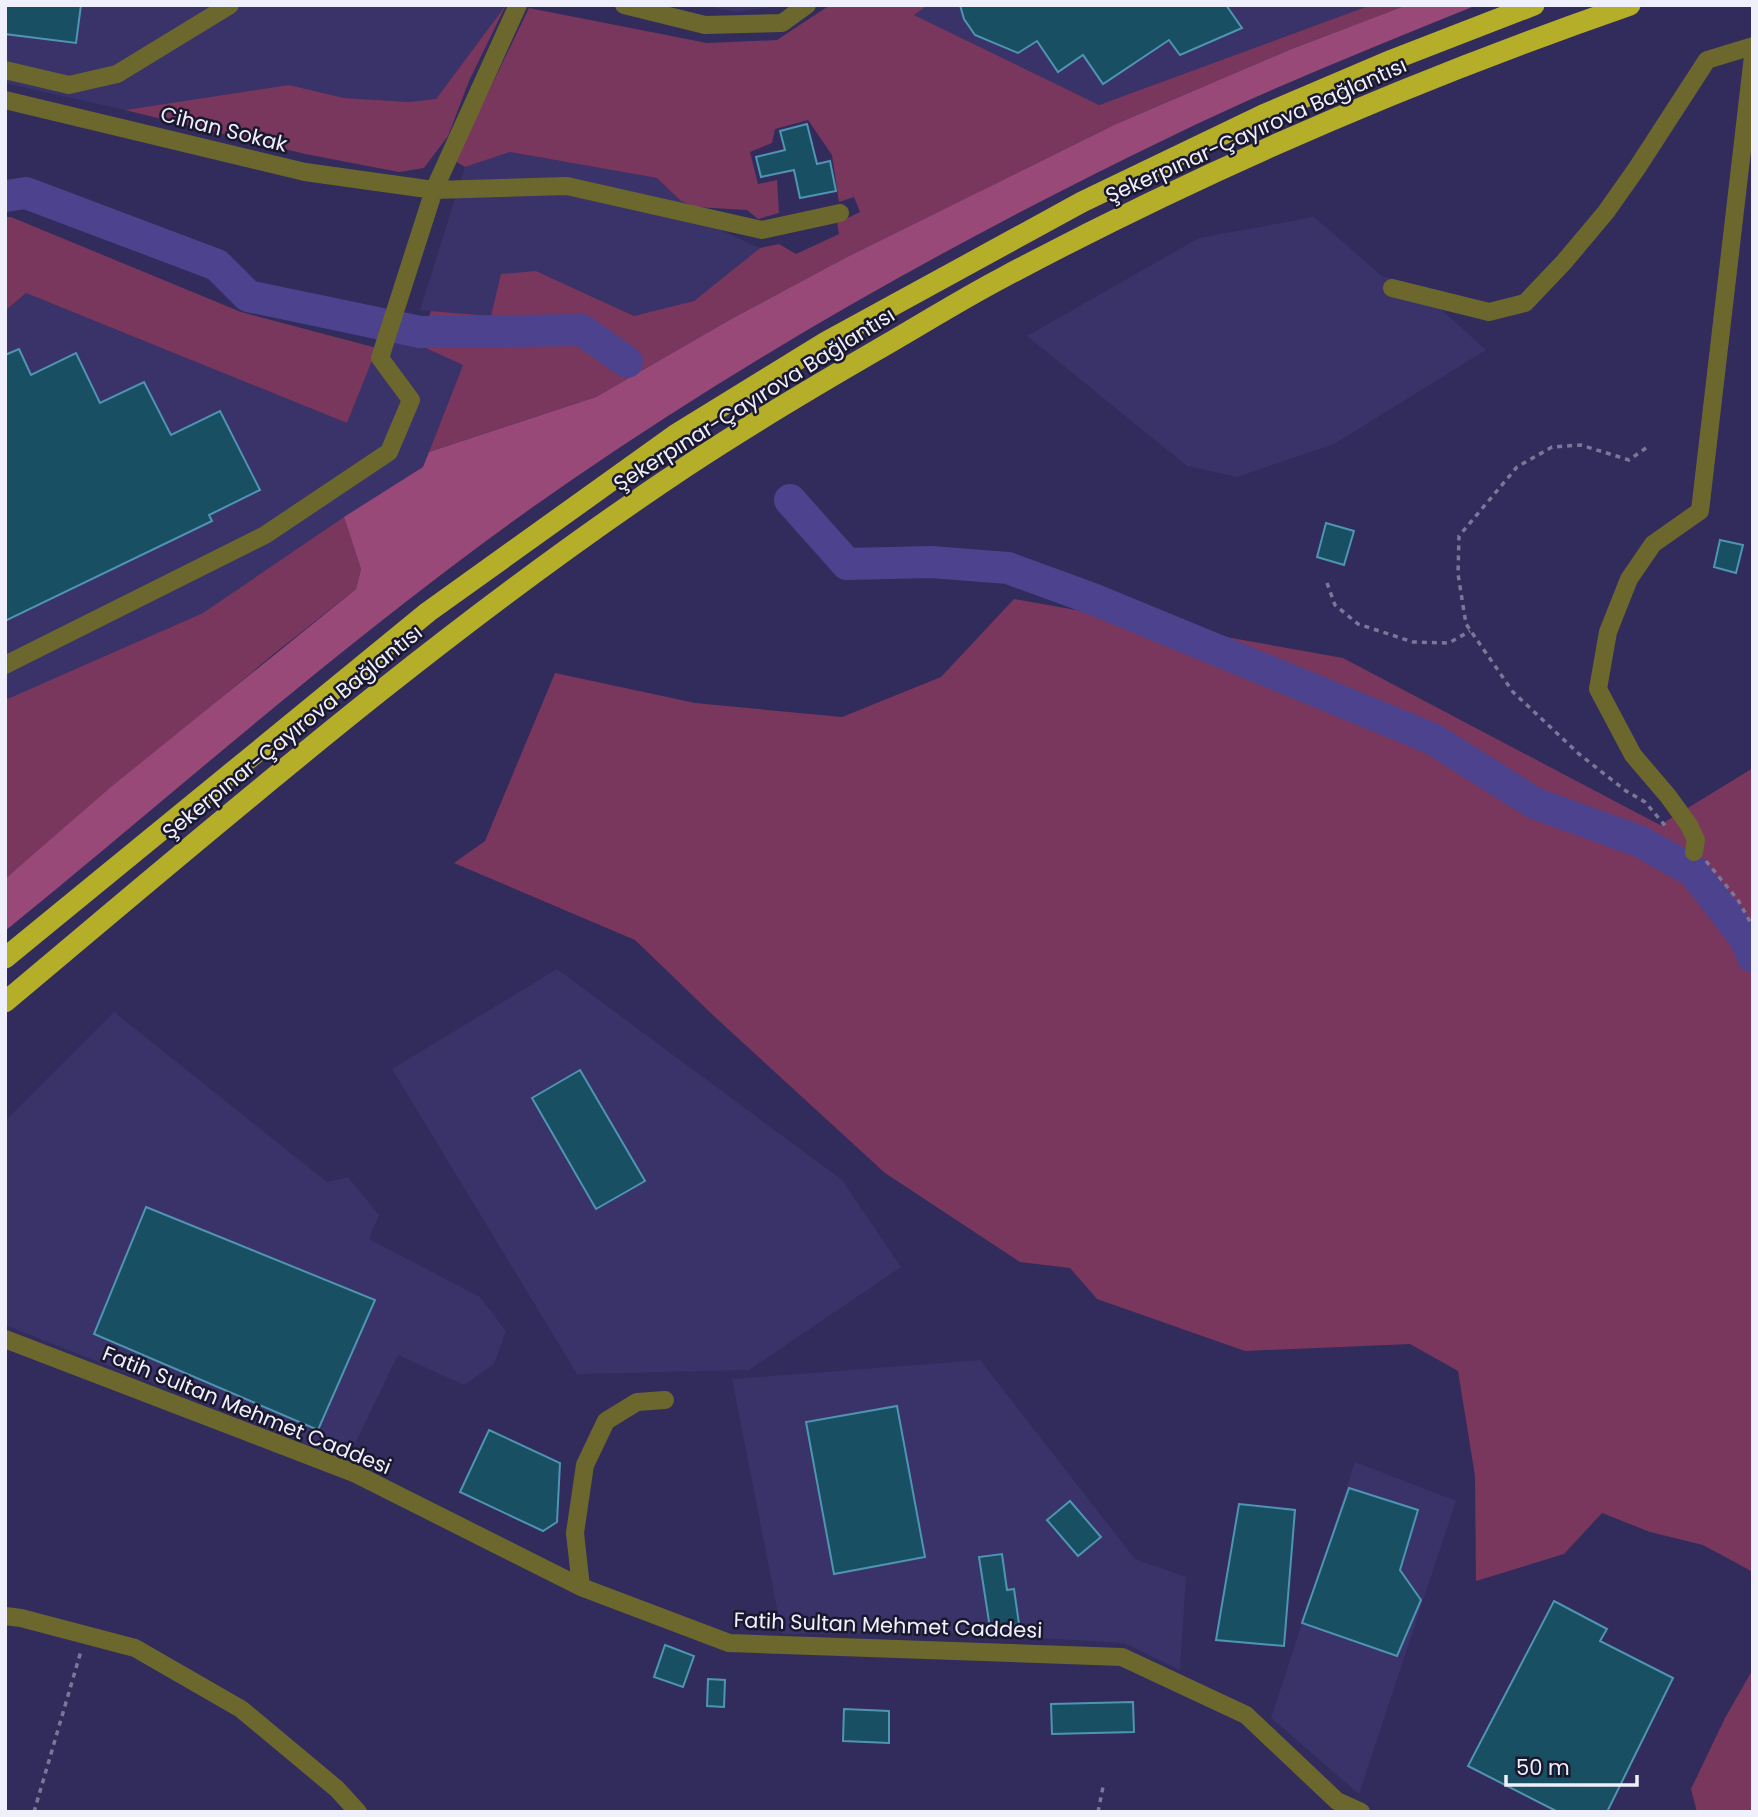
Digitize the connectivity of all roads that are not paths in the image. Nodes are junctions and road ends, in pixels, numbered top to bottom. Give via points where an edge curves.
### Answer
1 (230, 5) edge
2 (518, 5) edge
3 (624, 5) edge
4 (807, 5) edge
5 (1534, 5) edge
6 (1630, 5) edge
7 (1753, 46) edge
8 (1753, 56) edge
9 (5, 70) edge
10 (5, 100) edge
11 (434, 190) junction
12 (841, 213) dead end
13 (1392, 288) dead end
14 (5, 665) edge
15 (1694, 852) road end
16 (5, 958) edge
17 (5, 1002) edge
18 (5, 1339) edge
19 (666, 1400) dead end
20 (581, 1587) junction
21 (5, 1616) edge
22 (358, 1812) edge
23 (1361, 1812) edge

1 - 9 street via 117,74 69,85
2 - 11 street
3 - 4 street via 705,25 782,23
5 - 16 highway, Şekerpınar-Çayırova Bağlantısı via 1263,115 1082,202 826,342 676,435 428,612
6 - 17 highway, Şekerpınar-Çayırova Bağlantısı via 1518,44 1270,146 1096,229 998,280 690,463 394,679
7 - 13 street via 1707,60 1606,212 1525,303 1489,312
8 - 15 street via 1700,511 1653,544 1629,579 1608,632 1598,689 1633,755 1689,825 1696,839
10 - 11 street, Cihan Sokak via 305,172
11 - 12 street, Cihan Sokak via 566,186 762,230
11 - 14 street via 380,358 411,400 389,452 265,535
18 - 20 street, Fatih Sultan Mehmet Caddesi via 355,1473
19 - 20 street via 637,1402 606,1421 585,1465 575,1533
20 - 23 street, Fatih Sultan Mehmet Caddesi via 729,1643 1122,1657 1246,1715 1337,1801
21 - 22 street via 135,1648 241,1709

